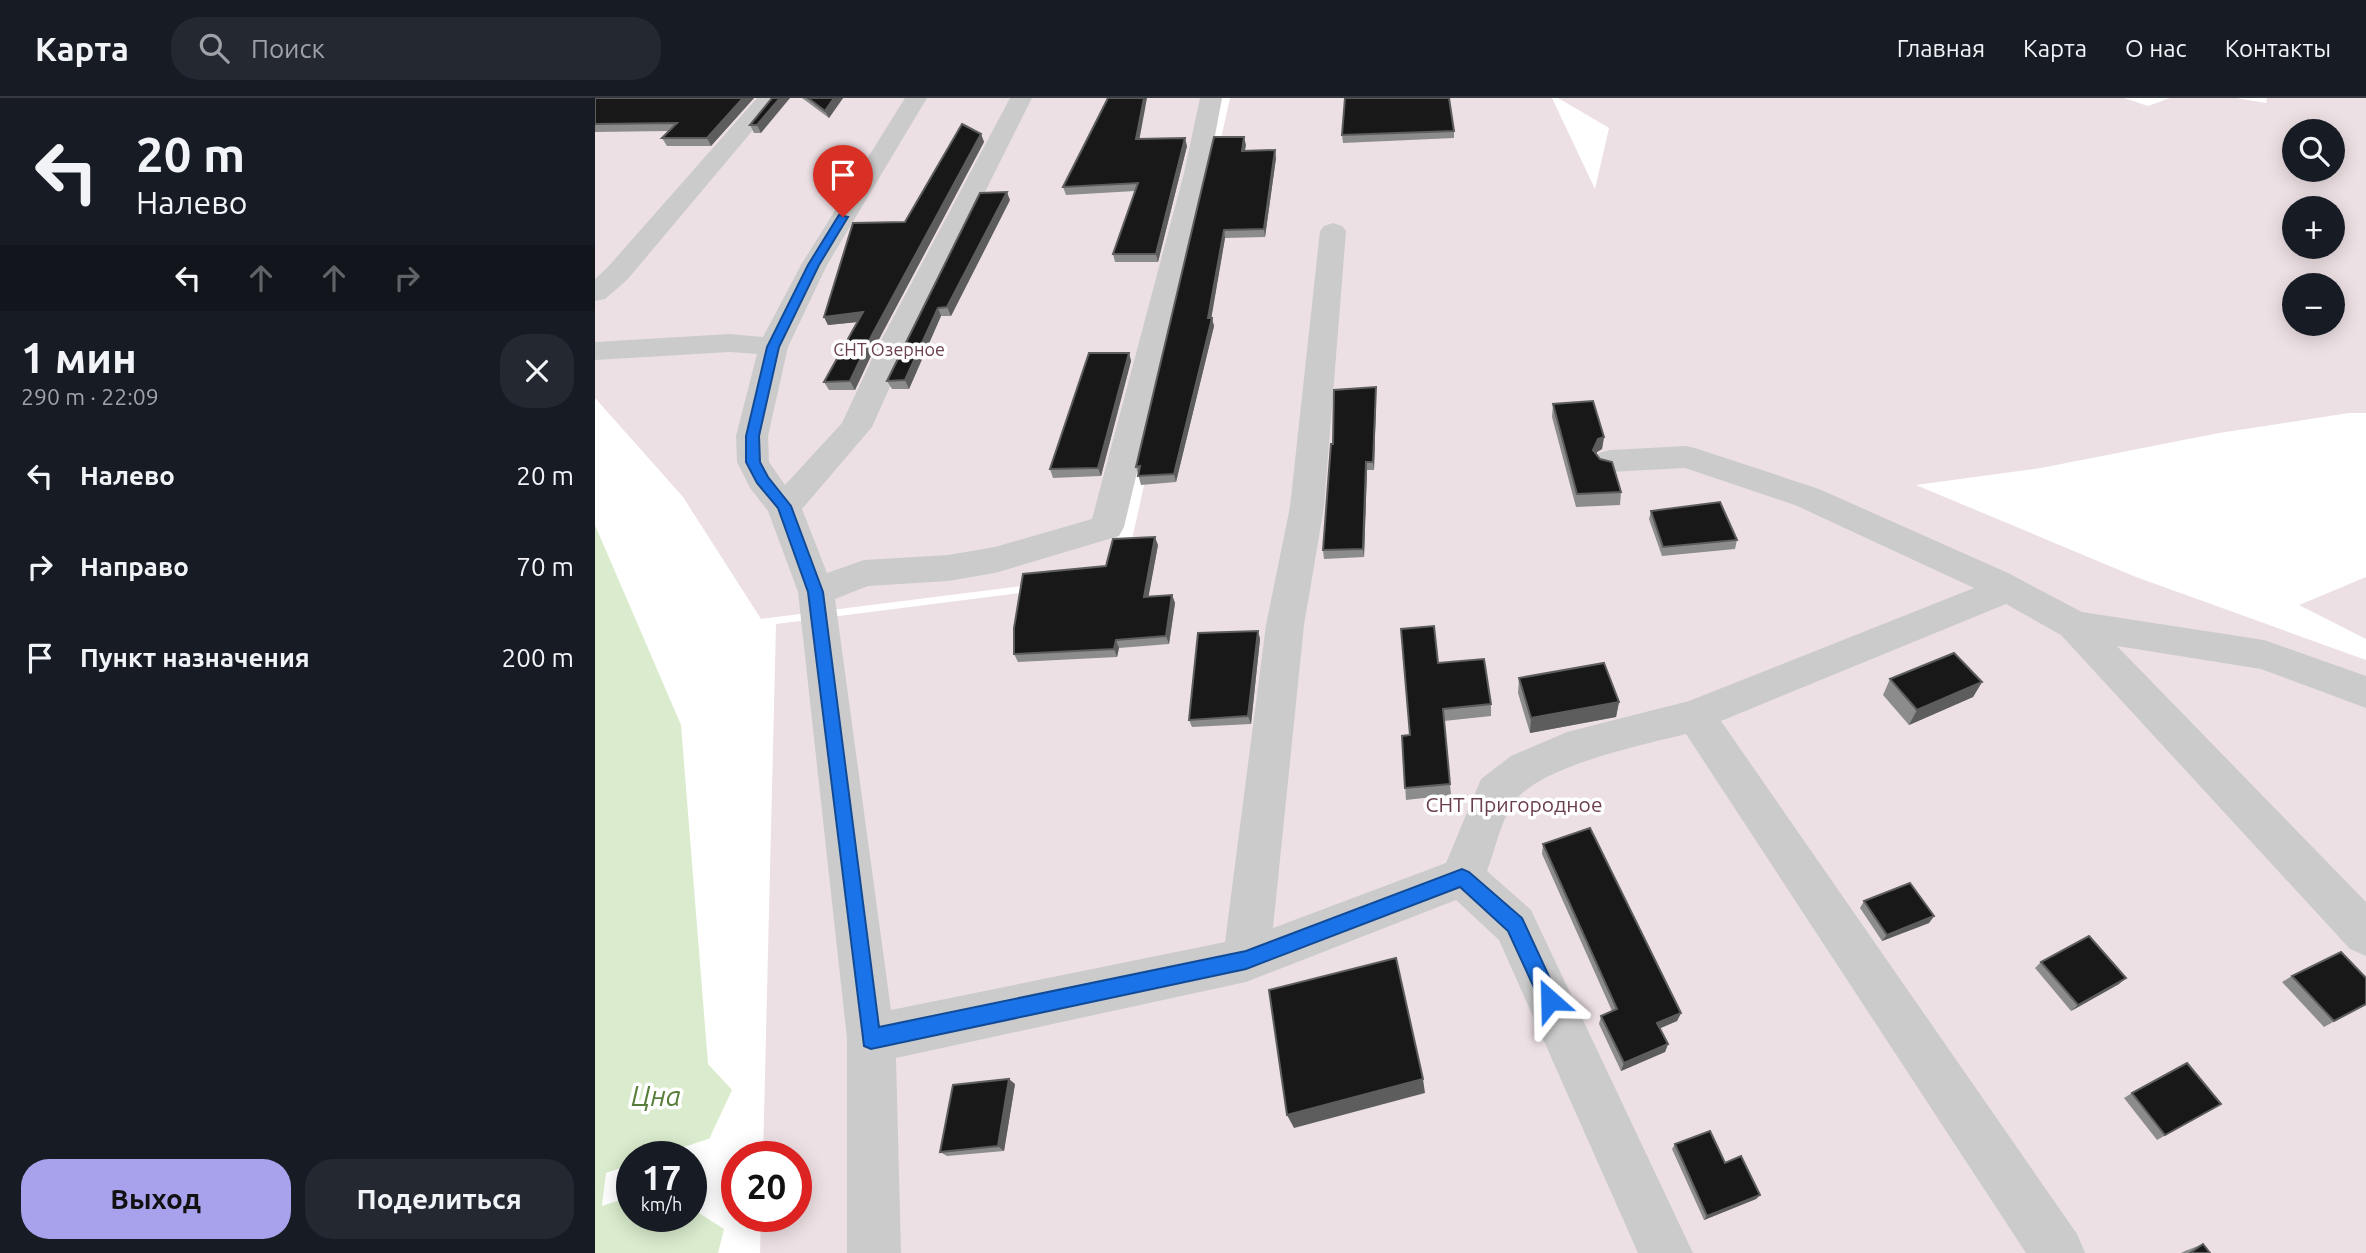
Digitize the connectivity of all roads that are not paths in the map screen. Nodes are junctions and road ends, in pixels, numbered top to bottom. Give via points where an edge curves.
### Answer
1 (769, 98) edge
2 (916, 98) edge
3 (1021, 98) edge
4 (1211, 98) edge
5 (1333, 231) dead end
6 (595, 293) edge
7 (773, 347) junction
8 (595, 351) edge
9 (1610, 461) edge
10 (784, 506) junction
11 (2007, 589) junction
12 (816, 592) junction
13 (2074, 625) junction
14 (2366, 692) edge
15 (1695, 715) junction
16 (1462, 877) junction
17 (2366, 934) edge
18 (1246, 960) junction
19 (871, 1039) junction
20 (874, 1253) edge
21 (1666, 1253) edge
22 (2058, 1253) edge

1 - 6 lane via 617,274
2 - 7 lane via 814,265
3 - 10 lane via 856,427
4 - 12 lane via 1107,527 948,568 865,573
5 - 18 lane via 1307,507 1285,625
7 - 8 lane via 717,343
7 - 10 lane via 752,436 753,462
9 - 11 lane via 1687,457 1807,498
10 - 12 lane
11 - 13 lane
11 - 15 lane
12 - 19 lane
13 - 14 lane via 2263,655
13 - 17 lane
15 - 16 lane via 1567,749 1509,779 1496,793
15 - 22 lane
16 - 18 lane
16 - 21 lane via 1515,925
18 - 19 lane
19 - 20 lane

